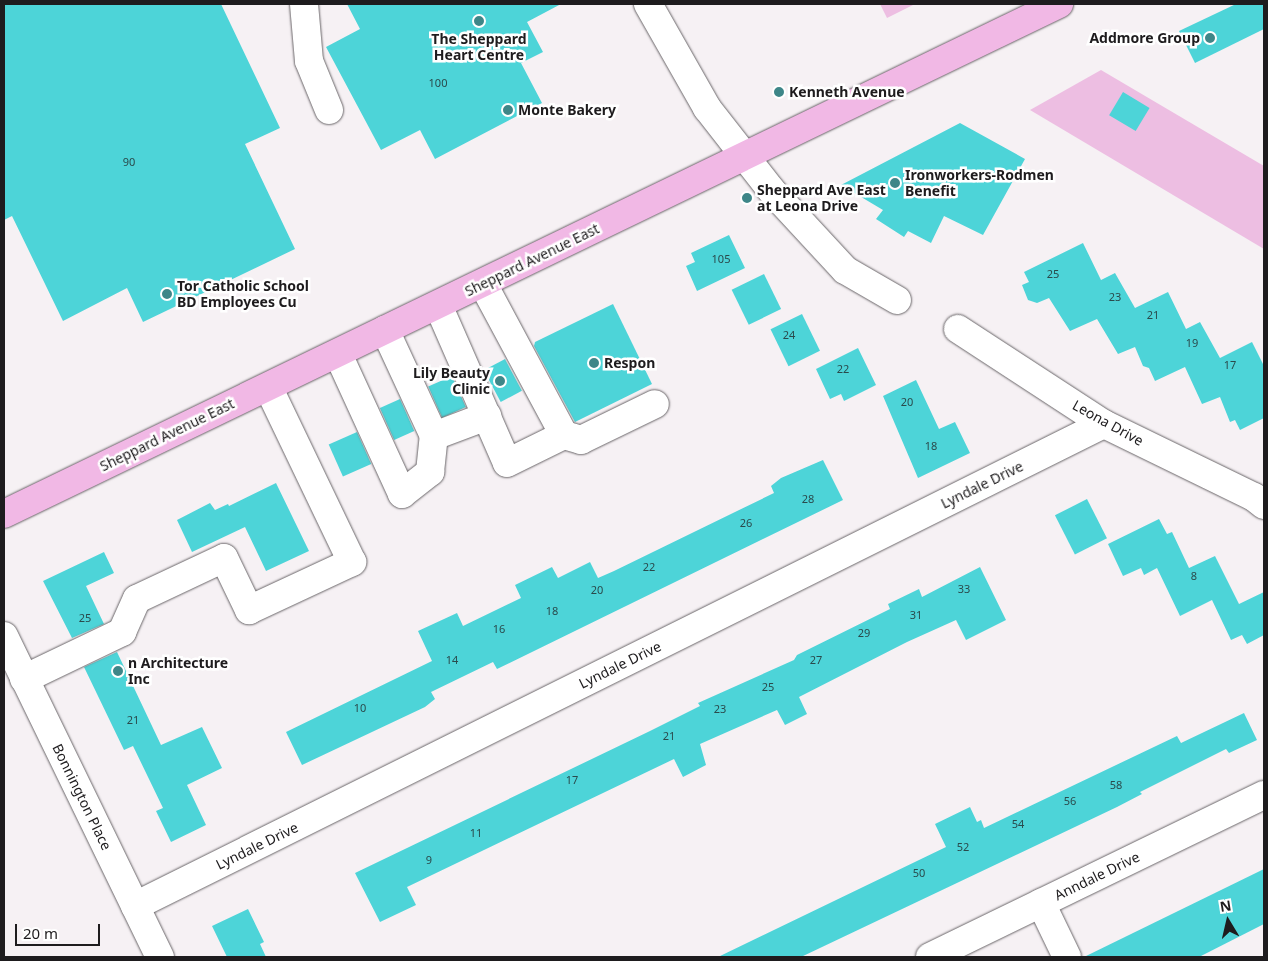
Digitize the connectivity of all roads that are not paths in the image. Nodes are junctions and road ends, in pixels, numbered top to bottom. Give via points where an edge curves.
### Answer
1 (304, 4) edge
2 (648, 4) edge
3 (1059, 4) edge
4 (329, 110) dead end
5 (744, 158) junction
6 (483, 284) junction
7 (897, 300) dead end
8 (438, 305) junction
9 (958, 329) dead end
10 (385, 330) junction
11 (338, 354) junction
12 (268, 386) junction
13 (655, 404) dead end
14 (487, 416) junction
15 (1104, 424) junction
16 (564, 435) junction
17 (434, 436) junction
18 (1264, 505) edge
19 (4, 514) edge
20 (4, 636) edge
21 (24, 679) junction
22 (1264, 795) edge
23 (1041, 903) junction
24 (135, 906) junction
25 (160, 957) edge
26 (930, 957) edge
27 (1067, 957) edge

1 - 4 street via 309,61
2 - 5 street via 707,108
3 - 5 main road, Sheppard Avenue East
5 - 6 main road, Sheppard Avenue East
5 - 7 street via 845,270
6 - 8 main road, Sheppard Avenue East
6 - 16 street
8 - 10 main road, Sheppard Avenue East
8 - 14 street
9 - 15 street, Leona Drive
10 - 11 main road, Sheppard Avenue East
10 - 17 street
11 - 12 main road, Sheppard Avenue East
11 - 17 street via 402,494 430,472
12 - 19 main road, Sheppard Avenue East
12 - 21 street via 352,562 249,610 224,558 137,599 122,632
13 - 16 street via 580,440
14 - 16 street via 507,463
14 - 17 street
15 - 18 street, Leona Drive
15 - 24 street, Lyndale Drive
20 - 21 street, Bonnington Place
21 - 24 street, Bonnington Place
22 - 23 street, Anndale Drive
23 - 26 street, Anndale Drive
23 - 27 street
24 - 25 street, Bonnington Place

